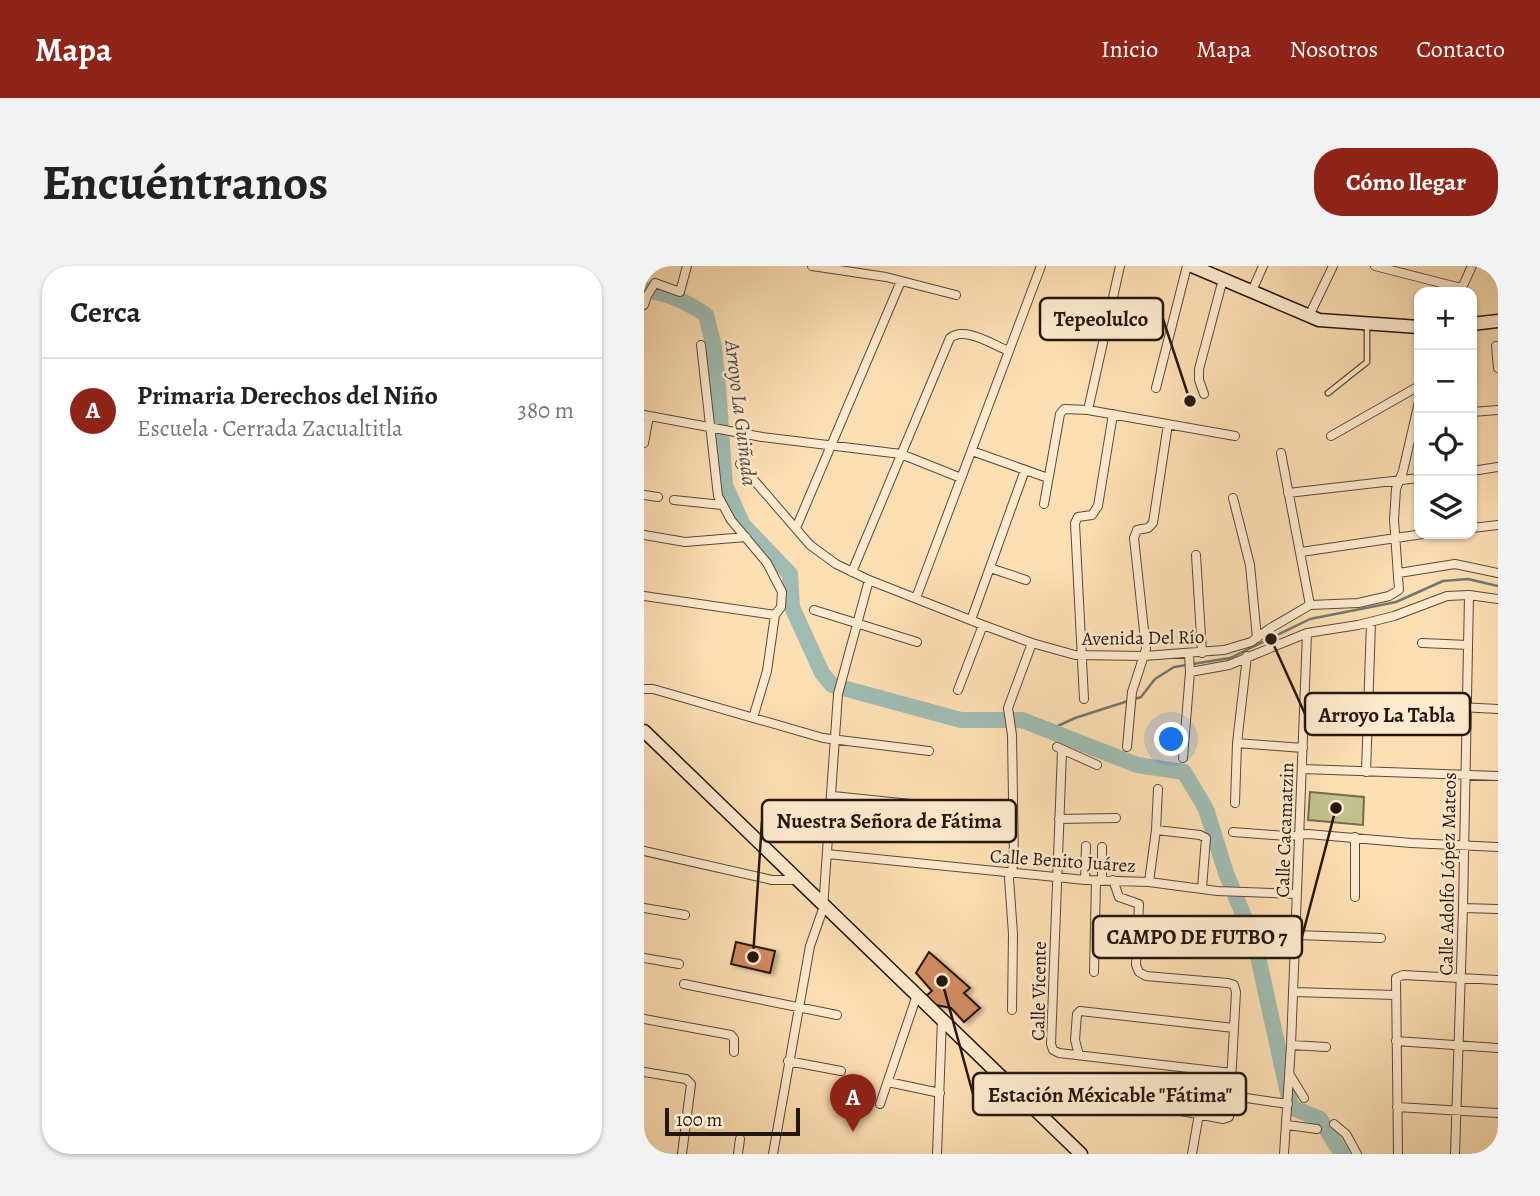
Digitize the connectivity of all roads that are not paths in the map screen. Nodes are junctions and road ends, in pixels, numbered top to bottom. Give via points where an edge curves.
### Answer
1 (687, 266) edge
2 (812, 266) edge
3 (1041, 266) edge
4 (1120, 266) edge
5 (1187, 266) edge
6 (1192, 266) edge
7 (1263, 266) edge
8 (1333, 266) edge
9 (1375, 266) edge
10 (1474, 266) edge
11 (1223, 279) junction
12 (901, 281) junction
13 (1450, 287) edge
14 (1463, 287) edge
15 (1252, 291) junction
16 (956, 295) dead end
17 (644, 305) edge
18 (1309, 317) junction
19 (1498, 321) edge
20 (1477, 323) edge
21 (1367, 324) junction
22 (1414, 327) edge
23 (701, 345) dead end
24 (1496, 346) dead end
25 (1009, 351) junction
26 (1498, 368) edge
27 (1156, 388) dead end
28 (1414, 389) edge
29 (1328, 393) dead end
30 (1204, 394) dead end
31 (1088, 410) junction
32 (1498, 410) edge
33 (1477, 412) edge
34 (1113, 414) junction
35 (647, 416) edge
36 (1168, 425) junction
37 (712, 429) junction
38 (1414, 432) edge
39 (1235, 436) dead end
40 (1331, 436) dead end
41 (644, 443) edge
42 (831, 446) junction
43 (972, 451) junction
44 (1280, 453) dead end
45 (901, 454) junction
46 (740, 464) road end
47 (1498, 467) edge
48 (1025, 470) junction
49 (1477, 470) edge
50 (961, 478) junction
51 (1048, 478) junction
52 (1414, 479) edge
53 (1399, 481) junction
54 (1289, 493) junction
55 (644, 495) edge
56 (658, 497) dead end
57 (1233, 498) dead end
58 (674, 500) dead end
59 (722, 505) junction
60 (1044, 505) dead end
61 (1498, 525) edge
62 (1477, 527) edge
63 (796, 528) junction
64 (644, 535) edge
65 (1414, 535) edge
66 (746, 537) junction
67 (1395, 537) junction
68 (1301, 552) junction
69 (1196, 555) dead end
70 (990, 568) junction
71 (852, 572) junction
72 (1399, 573) junction
73 (1498, 573) edge
74 (869, 580) junction
75 (1026, 580) dead end
76 (1469, 594) junction
77 (644, 596) edge
78 (916, 598) junction
79 (1498, 599) edge
80 (1310, 605) junction
81 (814, 610) dead end
82 (775, 615) junction
83 (971, 620) junction
84 (1371, 622) junction
85 (857, 625) junction
86 (983, 625) junction
87 (1307, 633) junction
88 (1257, 638) junction
89 (917, 642) dead end
90 (1032, 643) junction
91 (1422, 643) dead end
92 (1468, 645) junction
93 (1246, 651) junction
94 (1202, 653) junction
95 (1083, 656) junction
96 (1144, 656) junction
97 (1190, 664) junction
98 (644, 689) edge
99 (958, 690) dead end
100 (1084, 699) dead end
101 (1401, 704) dead end
102 (1466, 708) junction
103 (1498, 709) edge
104 (753, 718) junction
105 (644, 731) edge
106 (834, 740) junction
107 (1237, 743) junction
108 (1126, 747) dead end
109 (1303, 748) junction
110 (929, 751) dead end
111 (1183, 758) dead end
112 (1097, 765) dead end
113 (1303, 769) junction
114 (1366, 772) junction
115 (1464, 776) junction
116 (1498, 776) edge
117 (1158, 789) dead end
118 (833, 796) junction
119 (1235, 803) dead end
120 (930, 806) dead end
121 (1116, 818) dead end
122 (1059, 819) junction
123 (1156, 830) junction
124 (1233, 832) dead end
125 (1298, 835) junction
126 (1355, 838) junction
127 (1086, 846) dead end
128 (1464, 846) junction
129 (1102, 847) dead end
130 (1498, 847) edge
131 (644, 851) edge
132 (827, 854) junction
133 (1011, 873) junction
134 (1057, 877) junction
135 (798, 880) junction
136 (1085, 880) junction
137 (1113, 880) junction
138 (1099, 881) junction
139 (1149, 882) junction
140 (1202, 888) junction
141 (1297, 894) junction
142 (1355, 897) dead end
143 (823, 904) junction
144 (644, 908) edge
145 (1463, 908) junction
146 (1498, 909) edge
147 (685, 915) dead end
148 (1138, 934) junction
149 (1296, 934) junction
150 (1381, 937) dead end
151 (1247, 943) dead end
152 (644, 958) edge
153 (679, 964) dead end
154 (1094, 972) dead end
155 (1461, 976) junction
156 (1498, 980) edge
157 (684, 984) dead end
158 (1294, 992) junction
159 (917, 995) junction
160 (1395, 995) junction
161 (797, 1006) junction
162 (1012, 1010) dead end
163 (837, 1015) dead end
164 (644, 1018) edge
165 (942, 1019) junction
166 (1234, 1028) junction
167 (1396, 1041) junction
168 (1292, 1045) junction
169 (1460, 1046) junction
170 (1326, 1047) dead end
171 (1498, 1048) edge
172 (734, 1052) dead end
173 (1079, 1055) junction
174 (788, 1061) junction
175 (841, 1071) dead end
176 (644, 1072) edge
177 (1232, 1073) junction
178 (1290, 1077) junction
179 (888, 1082) junction
180 (1016, 1090) junction
181 (940, 1093) junction
182 (1232, 1096) junction
183 (1304, 1098) dead end
184 (1288, 1102) junction
185 (880, 1104) dead end
186 (1397, 1107) junction
187 (1457, 1111) junction
188 (1498, 1113) edge
189 (1199, 1114) junction
190 (1334, 1124) dead end
191 (1286, 1125) junction
192 (1317, 1129) dead end
193 (740, 1139) dead end
194 (682, 1154) edge
195 (738, 1154) edge
196 (773, 1154) edge
197 (937, 1154) edge
198 (1081, 1154) edge
199 (1192, 1154) edge
200 (1284, 1154) edge
201 (1357, 1154) edge
202 (1398, 1154) edge
203 (1455, 1154) edge

1 - 17 street via 681,290 653,284
2 - 12 street
3 - 25 street
4 - 31 street
5 - 27 street
6 - 11 main road
7 - 15 street
8 - 18 street
9 - 13 street
10 - 14 street
11 - 15 main road
11 - 30 street via 1199,369
12 - 16 street
12 - 42 street
15 - 18 main road
18 - 21 main road
19 - 20 main road
21 - 22 main road
21 - 29 lane via 1367,362
23 - 37 street
24 - 26 street
25 - 43 street
25 - 45 street via 956,334 948,342
28 - 40 street
31 - 34 street
31 - 51 street via 1063,410
32 - 33 street
34 - 36 street
34 - 95 street via 1097,506 1092,515 1080,516 1074,523
35 - 37 street
35 - 41 street
36 - 39 street
36 - 96 street via 1153,523 1137,530 1134,538
37 - 42 street
37 - 59 street via 715,484
38 - 53 street
42 - 45 street
42 - 63 street
43 - 48 street
43 - 50 street
44 - 54 street
45 - 50 street
45 - 71 street
46 - 63 street, Avenida Del Río
47 - 49 street
48 - 51 street
48 - 70 street
50 - 78 street
51 - 60 street
52 - 53 street
53 - 54 street
53 - 67 street
54 - 68 street
55 - 56 street
57 - 88 street via 1250,565
58 - 59 street
59 - 66 street
61 - 62 street
63 - 71 street, Avenida Del Río via 818,552
64 - 66 street via 685,542
65 - 67 street
66 - 82 street via 781,586 781,607
67 - 68 street
67 - 72 street
68 - 80 street
69 - 94 street
70 - 75 street
70 - 83 street
71 - 74 street, Avenida Del Río
72 - 73 street via 1455,564
72 - 80 street via 1399,590 1389,596
74 - 78 street, Avenida Del Río
74 - 85 street
76 - 79 street
76 - 84 street via 1432,600
76 - 92 street, Calle Adolfo López Mateos
77 - 82 street
78 - 83 street, Avenida Del Río
80 - 88 street, Avenida Del Río
81 - 85 street
82 - 104 street via 770,660
83 - 86 street, Avenida Del Río
84 - 87 street
84 - 114 street
85 - 89 street
85 - 106 street via 838,694
86 - 90 street, Avenida Del Río
86 - 99 street
87 - 93 street
87 - 109 street, Calle Cacamatzin
88 - 93 street, Avenida Del Río
90 - 95 street, Avenida Del Río
90 - 133 street via 1008,708
91 - 92 street
92 - 102 street, Calle Adolfo López Mateos
93 - 94 street, Avenida Del Río
93 - 97 street via 1216,669
93 - 107 street
94 - 97 street, Avenida Del Río
95 - 96 street, Avenida Del Río
95 - 100 street
96 - 97 street, Avenida Del Río
96 - 108 street via 1132,692
97 - 111 street
98 - 104 street
101 - 102 street
102 - 103 street
102 - 115 street, Calle Adolfo López Mateos
104 - 106 street
105 - 135 main road
106 - 110 street
106 - 118 street
107 - 109 street
107 - 119 street
109 - 113 street, Calle Cacamatzin
112 - 122 street via 1059,749
113 - 114 street
113 - 125 street, Calle Cacamatzin
114 - 115 street
115 - 116 street
115 - 128 street, Calle Adolfo López Mateos
117 - 123 street
118 - 120 street
118 - 132 street
121 - 122 street
122 - 134 street
123 - 139 street
123 - 140 street via 1206,838
124 - 125 street
125 - 126 street
125 - 141 street, Calle Cacamatzin
126 - 128 street
126 - 142 street
127 - 136 street
128 - 130 street
128 - 145 street, Calle Adolfo López Mateos
129 - 138 street
131 - 135 street via 772,880
132 - 133 street, Calle Benito Juárez
132 - 143 street
133 - 134 street, Calle Benito Juárez
133 - 162 street
134 - 136 street, Calle Benito Juárez
134 - 173 street, Calle Vicente via 1051,1044 1056,1053
135 - 143 main road
136 - 138 street, Calle Benito Juárez
137 - 138 street, Calle Benito Juárez
137 - 139 street, Calle Benito Juárez
137 - 148 street via 1119,897 1139,904
138 - 154 street
139 - 140 street, Calle Benito Juárez
140 - 141 street, Calle Benito Juárez
141 - 149 street, Calle Cacamatzin
143 - 159 main road
143 - 161 street
144 - 147 street
145 - 146 street
145 - 155 street, Calle Adolfo López Mateos
148 - 151 street
148 - 166 street via 1136,965 1146,976 1234,985
149 - 150 street
149 - 158 street, Calle Cacamatzin
152 - 153 street
155 - 156 street
155 - 160 street via 1398,976
155 - 169 street, Calle Adolfo López Mateos
157 - 161 street
158 - 160 street
158 - 168 street, Calle Cacamatzin
159 - 165 main road
159 - 179 street
160 - 167 street
161 - 163 street
161 - 174 street
164 - 172 street via 731,1035
165 - 180 main road
165 - 181 street
166 - 173 street via 1080,1011 1075,1040
166 - 177 street
167 - 169 street
167 - 186 street
168 - 170 street
168 - 178 street, Calle Cacamatzin
169 - 171 street
169 - 187 street, Calle Adolfo López Mateos
173 - 177 street, Calle Vicente
174 - 175 street
174 - 196 street
176 - 194 street via 686,1079 691,1084
177 - 182 street
178 - 183 street
178 - 184 street, Calle Cacamatzin
179 - 181 street
179 - 185 street
180 - 189 street via 1057,1087
180 - 198 main road
181 - 197 street
182 - 184 street
182 - 189 street via 1228,1118
184 - 191 street, Calle Cacamatzin
186 - 187 street
186 - 202 street
187 - 188 street
187 - 203 street, Calle Adolfo López Mateos
189 - 199 street
190 - 201 street
191 - 192 street
191 - 200 street, Calle Cacamatzin
193 - 195 street

